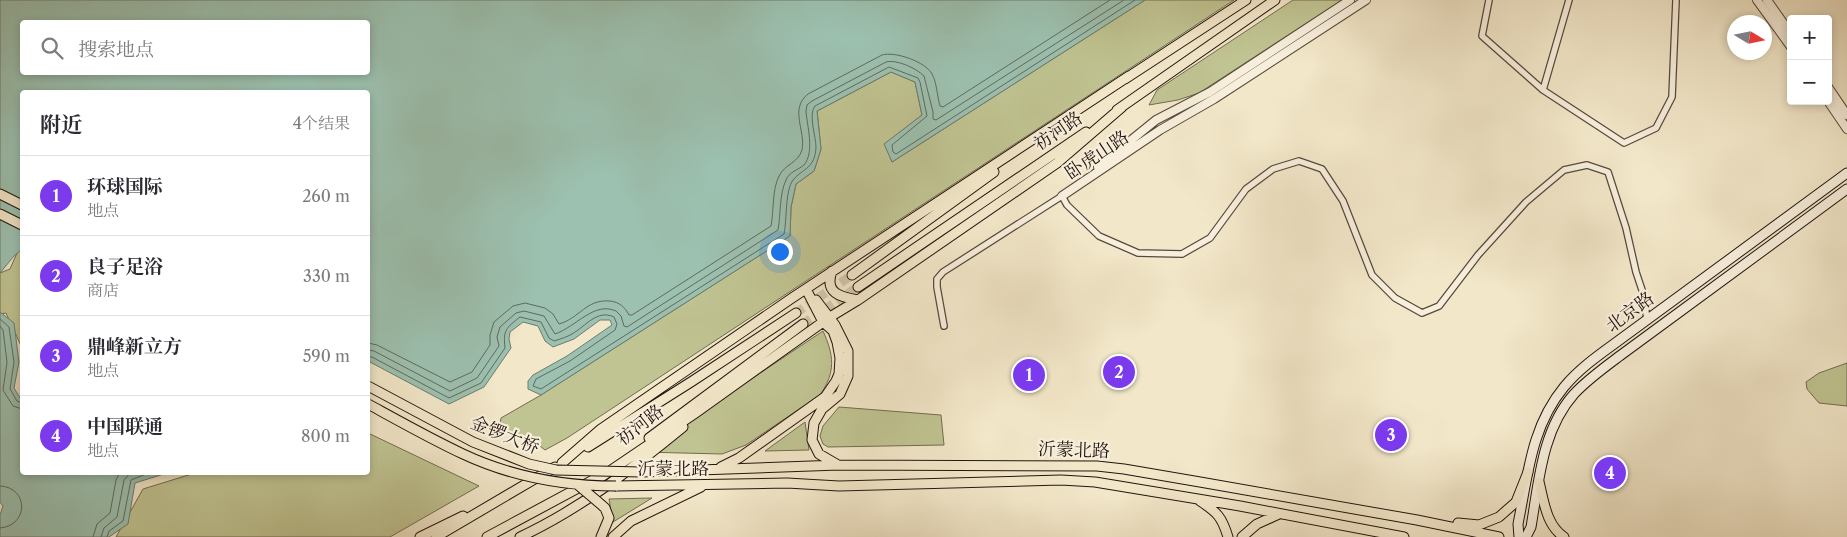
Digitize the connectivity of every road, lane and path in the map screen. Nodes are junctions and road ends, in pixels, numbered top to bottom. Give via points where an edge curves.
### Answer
1 (1246, 0) edge
2 (1275, 0) edge
3 (1350, 0) edge
4 (1366, 0) edge
5 (1490, 0) edge
6 (1569, 0) edge
7 (1676, 0) edge
8 (1757, 0) edge
9 (1767, 0) edge
10 (1787, 28) edge
11 (1787, 41) edge
12 (1129, 76) junction
13 (1543, 90) junction
14 (1832, 93) edge
15 (1831, 105) edge
16 (1122, 107) junction
17 (1847, 114) edge
18 (1847, 129) edge
19 (1847, 173) edge
20 (1847, 188) edge
21 (0, 194) edge
22 (1062, 196) junction
23 (20, 204) edge
24 (0, 214) edge
25 (20, 224) edge
26 (832, 271) junction
27 (852, 275) tunnel mouth
28 (858, 287) tunnel mouth
29 (806, 289) junction
30 (858, 300) junction
31 (796, 313) tunnel mouth
32 (826, 319) junction
33 (1647, 320) junction
34 (804, 324) tunnel mouth
35 (944, 326) dead end
36 (744, 379) junction
37 (370, 387) edge
38 (370, 405) edge
39 (562, 463) junction
40 (839, 465) junction
41 (720, 468) junction
42 (641, 472) joint
43 (1528, 472) junction
44 (601, 477) junction
45 (1539, 482) junction
46 (567, 484) joint
47 (578, 485) junction
48 (705, 485) junction
49 (511, 494) junction
50 (1195, 499) junction
51 (1281, 514) junction
52 (1417, 520) junction
53 (516, 522) junction
54 (420, 537) edge
55 (436, 537) edge
56 (487, 537) edge
57 (494, 537) edge
58 (520, 537) edge
59 (601, 537) edge
60 (612, 537) edge
61 (1228, 537) edge
62 (1242, 537) edge
63 (1404, 537) edge
64 (1500, 537) edge
65 (1519, 537) edge
66 (1526, 537) edge
67 (1564, 537) edge

1 - 12 main road, 祊河路
2 - 16 main road, 祊河路
3 - 22 street, 卧虎山路 via 1210,92 1156,120
4 - 22 street, 卧虎山路
5 - 13 street via 1482,36
6 - 13 street
7 - 13 street via 1672,97 1656,128 1624,143
8 - 11 street
9 - 10 street
12 - 26 main road
12 - 27 main road, 祊河路
14 - 17 street
15 - 18 street
16 - 28 main road, 祊河路
16 - 30 main road via 1056,163
19 - 33 main road, 北京路
20 - 45 main road, 北京路 via 1621,354 1581,388 1560,413 1550,433
21 - 23 main road
22 - 33 street via 1099,236 1138,253 1182,254 1210,238 1246,189 1272,169 1299,160 1322,169 1343,201 1372,275 1395,298 1422,313 1439,306 1478,255 1526,202 1564,170 1587,165 1608,172 1644,296
22 - 35 street via 942,272 937,279 937,287
24 - 25 main road
26 - 29 main road
26 - 30 main road via 831,287 836,294
29 - 32 main road
29 - 39 main road via 601,429
30 - 32 main road
31 - 39 main road, 祊河路
32 - 36 main road
32 - 40 main road via 843,337 848,351 848,376 840,394 822,410 814,423 812,440 819,454
32 - 41 main road via 839,348 839,374 833,386 819,402
33 - 43 main road, 北京路 via 1585,366 1565,386 1539,428
34 - 44 main road, 祊河路 via 656,432
36 - 44 main road
36 - 58 main road via 626,474
37 - 42 main road, 金锣大桥, bridge via 473,442 529,464 556,470
38 - 46 main road, 金锣大桥, bridge via 464,454 528,476
39 - 49 main road, 祊河路
40 - 41 main road, 沂蒙北路
40 - 52 main road, 沂蒙北路 via 1072,465 1124,469
41 - 42 main road, 沂蒙北路
43 - 52 main road via 1516,502 1492,521 1479,525
43 - 65 main road, 北京路 via 1518,524
44 - 53 main road, 祊河路
45 - 66 main road, 北京路
45 - 67 main road via 1548,517
46 - 47 main road, 沂蒙北路, bridge
47 - 48 main road, 沂蒙北路, bridge
47 - 59 main road, bridge via 605,508 609,518
48 - 50 main road, 沂蒙北路 via 787,483 839,486 1062,480 1095,482
48 - 60 main road via 630,521
49 - 54 main road, 祊河路
49 - 55 main road, 祊河路
50 - 51 main road, 沂蒙北路
50 - 61 main road via 1215,511
51 - 62 main road via 1266,519
51 - 63 main road, 沂蒙北路
52 - 64 main road, 沂蒙北路
53 - 56 main road, 祊河路
53 - 57 main road

